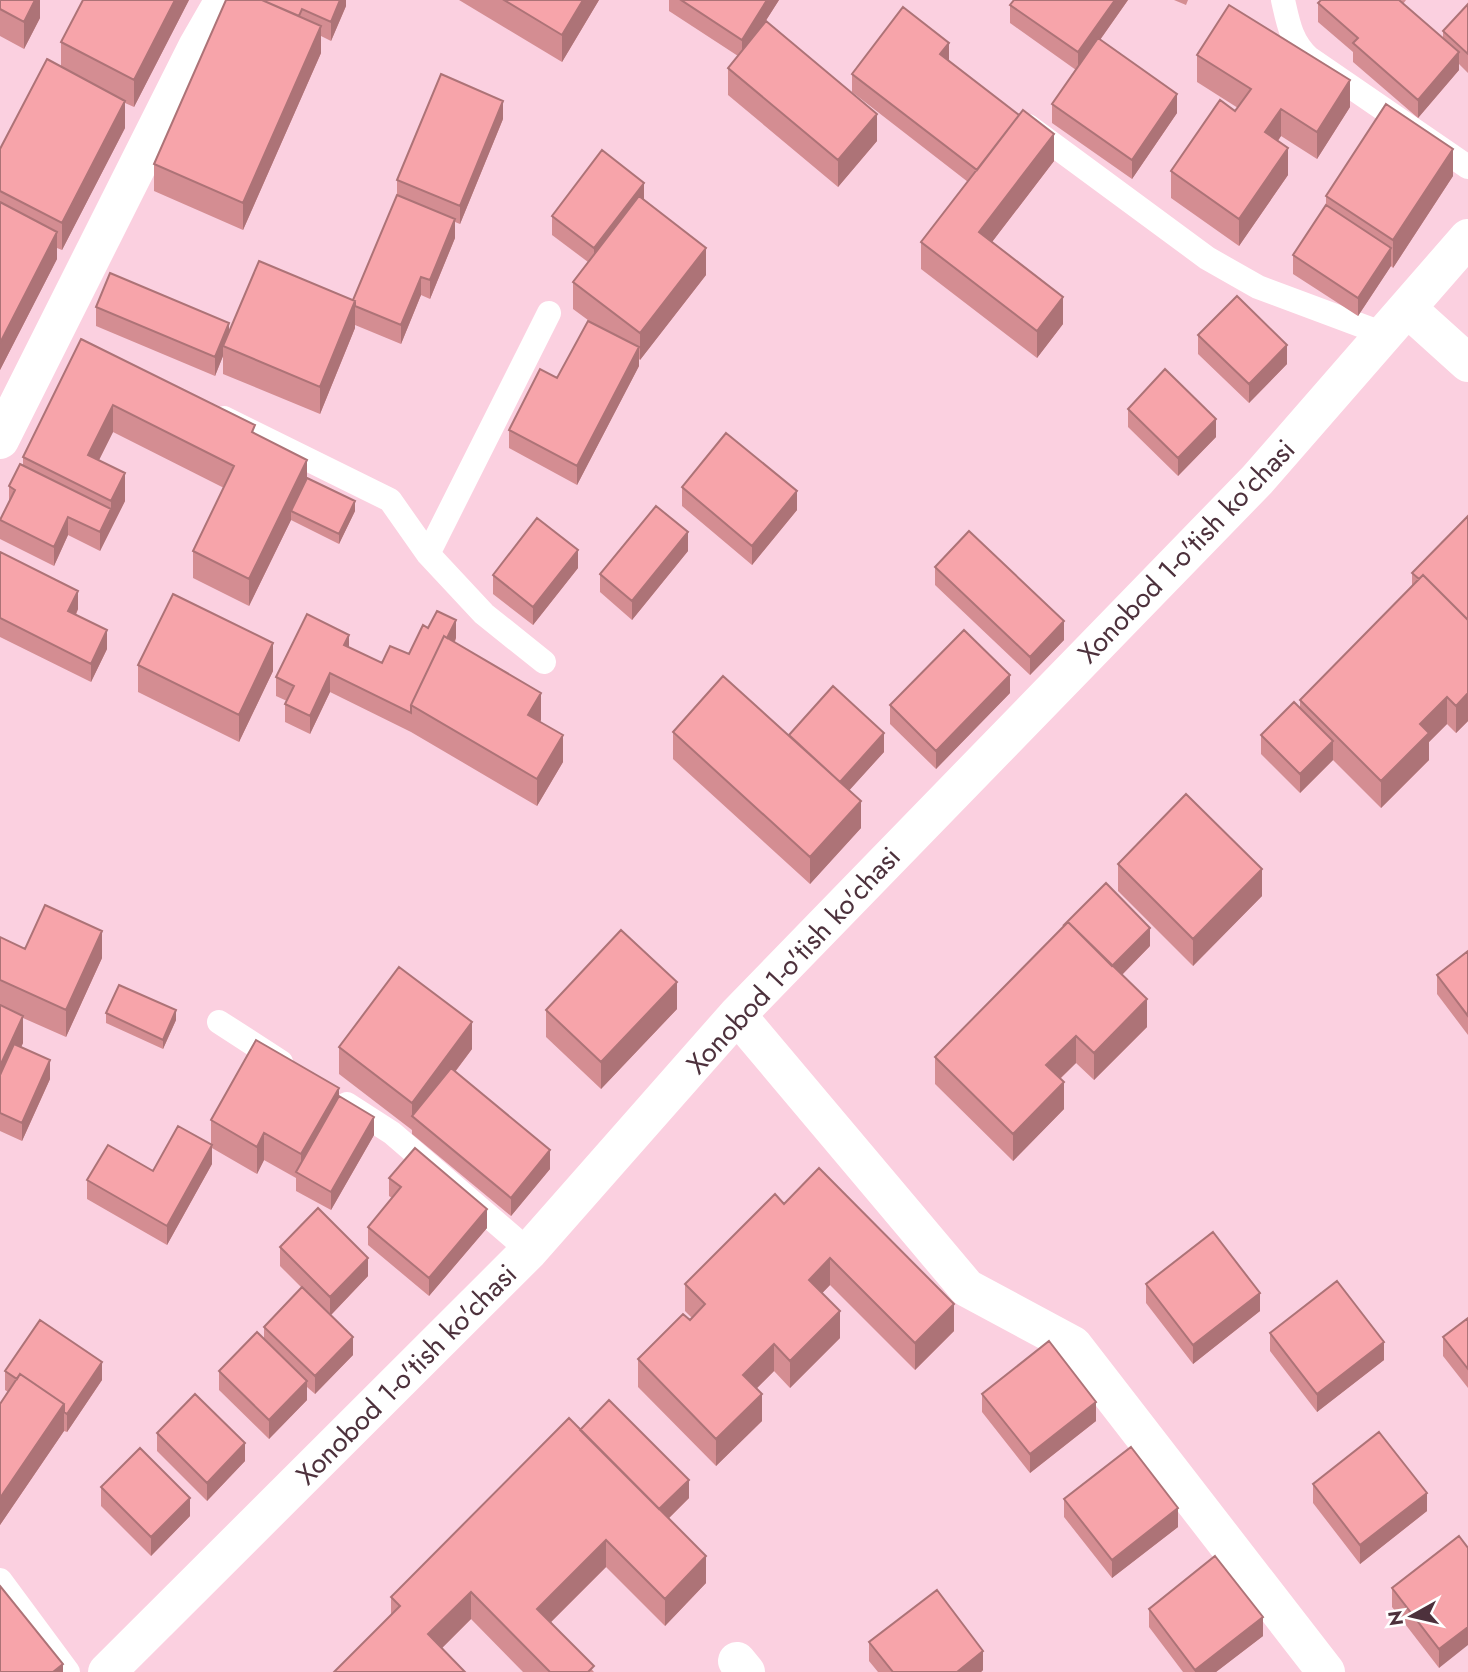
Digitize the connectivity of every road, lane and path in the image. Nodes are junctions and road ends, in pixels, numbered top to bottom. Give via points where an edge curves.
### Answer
1 (224, 0) edge
2 (1283, 0) edge
3 (1014, 116) edge
4 (1468, 167) edge
5 (1468, 238) edge
6 (549, 313) dead end
7 (1396, 321) junction
8 (1468, 363) edge
9 (204, 407) edge
10 (0, 440) edge
11 (428, 554) junction
12 (544, 662) dead end
13 (737, 1015) junction
14 (219, 1022) dead end
15 (300, 1074) edge
16 (323, 1088) edge
17 (529, 1251) junction
18 (0, 1580) edge
19 (68, 1672) edge
20 (107, 1672) edge
21 (1326, 1672) edge

1 - 10 street via 197,47 67,340
2 - 4 lane via 1297,47 1309,58
3 - 7 lane via 1207,258 1258,287
5 - 7 street, Xonobod 1-o'tish ko'chasi
6 - 11 lane
7 - 8 street
7 - 13 street, Xonobod 1-o'tish ko'chasi via 1257,480
9 - 11 lane via 390,500
11 - 12 lane via 484,614
13 - 17 street, Xonobod 1-o'tish ko'chasi
13 - 21 street via 967,1288 1073,1345
14 - 15 lane
16 - 17 lane via 392,1133
17 - 20 street, Xonobod 1-o'tish ko'chasi
18 - 19 lane

